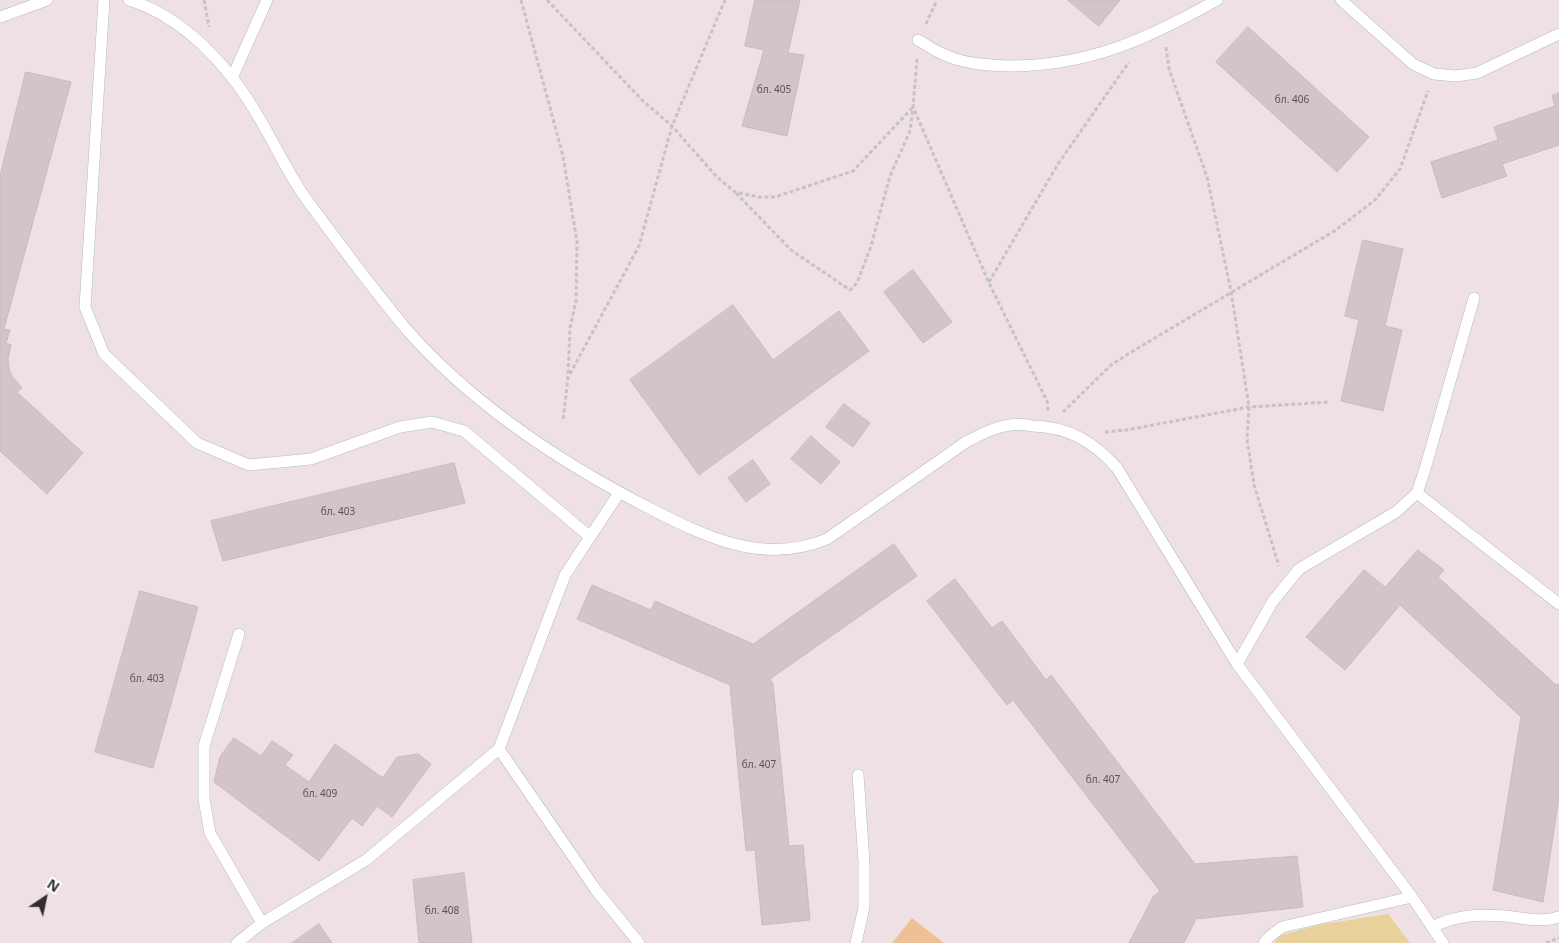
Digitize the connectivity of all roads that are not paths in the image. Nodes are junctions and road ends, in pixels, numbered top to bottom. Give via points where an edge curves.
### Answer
1 (46, 0) edge
2 (104, 0) edge
3 (129, 0) edge
4 (267, 0) edge
5 (1216, 0) edge
6 (1341, 0) edge
7 (1196, 5) edge
8 (0, 17) edge
9 (1559, 34) edge
10 (918, 40) road end
11 (232, 78) junction
12 (1474, 298) dead end
13 (619, 493) junction
14 (1416, 493) junction
15 (589, 536) junction
16 (1559, 604) edge
17 (239, 634) dead end
18 (1237, 664) junction
19 (499, 749) junction
20 (858, 775) dead end
21 (1412, 897) junction
22 (1559, 917) edge
23 (262, 923) junction
24 (1432, 927) junction
25 (237, 943) edge
26 (639, 943) edge
27 (856, 943) edge
28 (1264, 943) edge
29 (1443, 943) edge

1 - 8 lane
2 - 15 lane via 85,307 104,354 197,443 249,465 311,459 400,427 432,422 464,431
3 - 11 lane via 168,18 213,54
4 - 11 lane
5 - 7 lane
6 - 9 lane via 1414,64 1434,74 1456,76 1477,73
7 - 10 lane via 1147,37 1084,59 1020,66 982,65 945,56
11 - 13 lane via 257,113 298,186 355,266 409,332 504,420
12 - 14 lane
13 - 15 lane
13 - 18 lane via 684,526 752,549 779,551 807,547 827,539 966,442 987,432 1011,424 1048,426 1074,432 1102,451 1118,468
14 - 16 lane
14 - 18 lane via 1396,512 1299,569 1284,584
15 - 19 lane via 565,575
17 - 23 lane via 204,746 204,799 210,833
18 - 21 lane
19 - 23 lane via 366,860
19 - 26 lane via 596,890
20 - 27 lane via 864,906
21 - 24 lane
21 - 28 lane via 1282,927
22 - 24 lane via 1538,920 1457,916
23 - 25 lane
24 - 29 lane

